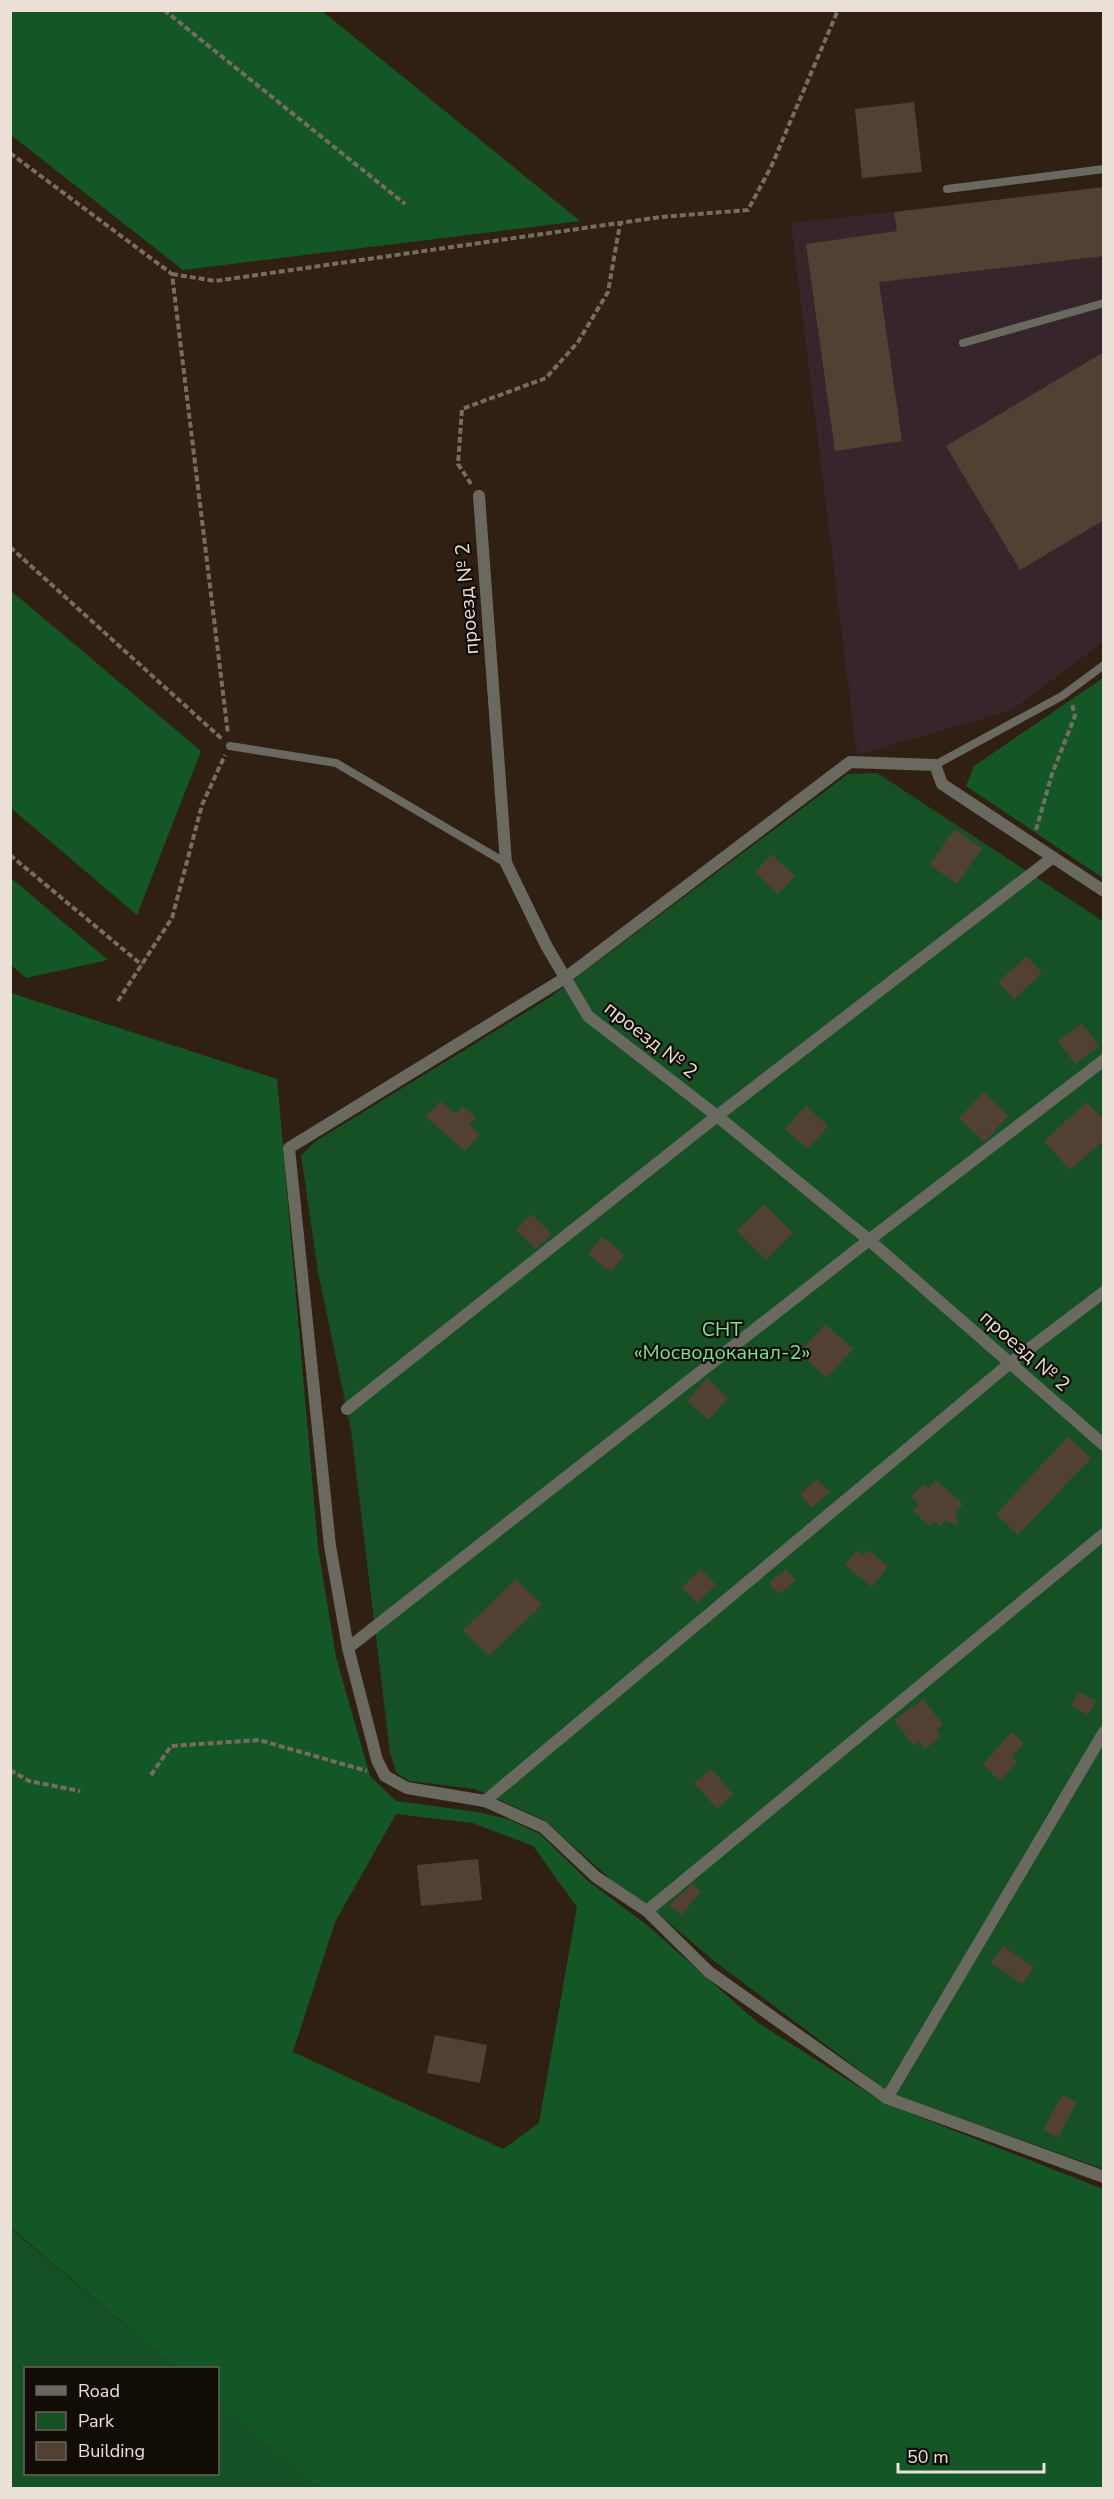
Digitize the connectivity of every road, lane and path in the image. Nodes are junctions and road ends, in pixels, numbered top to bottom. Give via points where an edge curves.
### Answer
1 (164, 10) edge
2 (838, 10) edge
3 (10, 153) edge
4 (1104, 169) edge
5 (947, 189) dead end
6 (405, 204) dead end
7 (620, 224) junction
8 (172, 274) junction
9 (1104, 303) edge
10 (963, 343) dead end
11 (479, 496) joint
12 (10, 547) edge
13 (1104, 665) edge
14 (1068, 691) junction
15 (230, 746) junction
16 (935, 765) junction
17 (1032, 846) junction
18 (10, 855) edge
19 (1052, 858) junction
20 (506, 864) junction
21 (1104, 891) edge
22 (142, 965) junction
23 (565, 978) junction
24 (118, 1001) dead end
25 (1104, 1060) edge
26 (717, 1116) junction
27 (869, 1240) junction
28 (1104, 1292) edge
29 (1009, 1364) junction
30 (347, 1409) dead end
31 (1104, 1445) edge
32 (1104, 1534) edge
33 (348, 1648) junction
34 (1104, 1732) edge
35 (10, 1770) edge
36 (151, 1775) dead end
37 (385, 1776) junction
38 (80, 1791) dead end
39 (485, 1801) junction
40 (647, 1911) junction
41 (887, 2098) junction
42 (1104, 2177) edge

1 - 6 path
2 - 7 path via 771,167 748,210
3 - 8 path
4 - 5 lane
7 - 8 path via 214,281
7 - 11 path via 608,292 578,342 546,378 462,409 458,464
8 - 15 path
9 - 10 lane
11 - 20 street, проезд № 2
12 - 15 path
13 - 14 lane
14 - 16 lane
14 - 17 path via 1076,716 1052,774
15 - 20 lane via 336,763
15 - 22 path via 202,805 172,918
16 - 17 street via 942,784
16 - 23 street via 850,762
17 - 19 street
18 - 22 path
19 - 21 street
19 - 26 street
20 - 23 street, проезд № 2
22 - 24 path
23 - 26 street, проезд № 2 via 588,1016
23 - 33 street via 289,1148 330,1546
25 - 27 street
26 - 27 street, проезд № 2
26 - 30 street
27 - 29 street, проезд № 2
27 - 33 street
28 - 29 street
29 - 31 street, проезд № 2
29 - 39 street
32 - 40 street
33 - 37 street via 377,1760
34 - 41 street
35 - 38 path via 29,1781
36 - 37 path via 171,1746 259,1740
37 - 39 street via 407,1788
39 - 40 street via 543,1827 596,1877
40 - 41 street via 709,1972
41 - 42 street

